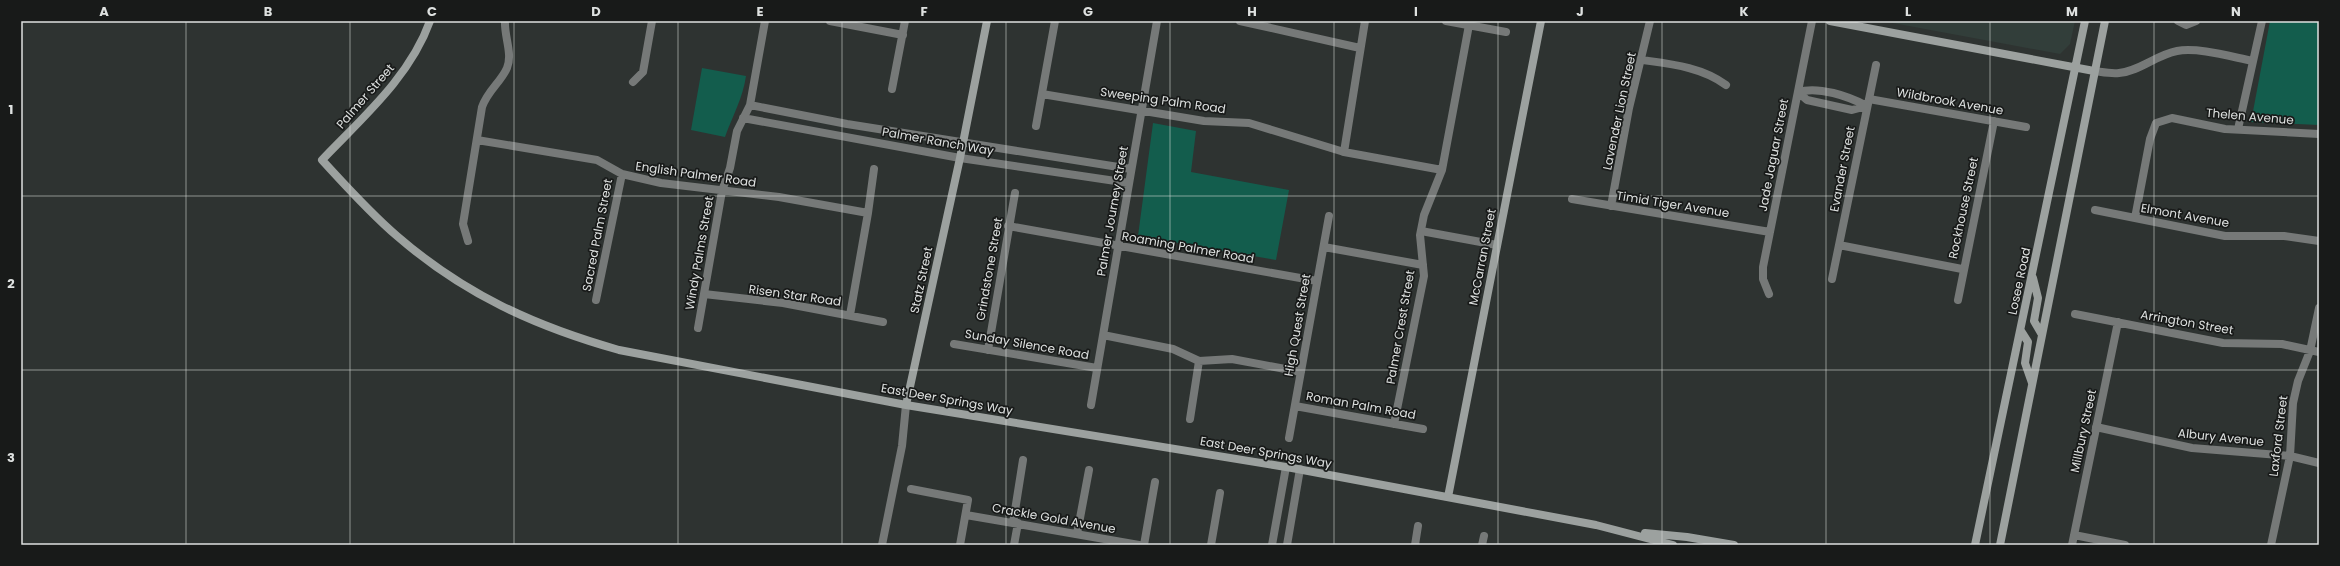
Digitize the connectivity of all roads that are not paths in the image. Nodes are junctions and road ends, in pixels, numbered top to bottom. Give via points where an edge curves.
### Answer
1 (430, 21) edge
2 (505, 21) edge
3 (652, 21) edge
4 (765, 21) edge
5 (830, 21) edge
6 (905, 21) edge
7 (987, 21) edge
8 (1055, 21) edge
9 (1157, 21) edge
10 (1240, 21) edge
11 (1365, 21) edge
12 (1446, 21) edge
13 (1541, 21) edge
14 (1650, 21) edge
15 (1812, 21) edge
16 (1830, 21) edge
17 (2085, 21) edge
18 (2105, 21) edge
19 (2178, 21) edge
20 (2196, 21) edge
21 (2262, 21) edge
22 (1266, 23) edge
23 (1469, 25) junction
24 (1506, 32) dead end
25 (903, 35) junction
26 (1360, 48) junction
27 (1642, 60) junction
28 (2253, 61) junction
29 (1876, 65) dead end
30 (2076, 67) junction
31 (2094, 70) junction
32 (633, 82) dead end
33 (1726, 85) dead end
34 (892, 89) dead end
35 (1798, 92) junction
36 (1042, 94) junction
37 (1868, 102) junction
38 (750, 105) junction
39 (1141, 110) junction
40 (743, 118) junction
41 (1994, 121) junction
42 (1036, 126) dead end
43 (2026, 127) dead end
44 (2238, 129) junction
45 (2319, 134) edge
46 (477, 140) junction
47 (963, 143) junction
48 (1344, 152) junction
49 (960, 158) junction
50 (322, 160) joint
51 (874, 169) dead end
52 (1131, 169) junction
53 (1442, 170) junction
54 (622, 174) junction
55 (1129, 183) junction
56 (722, 191) junction
57 (1015, 193) dead end
58 (1572, 199) dead end
59 (1611, 206) junction
60 (2095, 210) dead end
61 (868, 213) junction
62 (1329, 216) dead end
63 (2135, 218) junction
64 (1008, 226) junction
65 (1421, 231) junction
66 (1770, 232) junction
67 (468, 241) dead end
68 (2319, 242) edge
69 (1497, 245) junction
70 (1839, 245) junction
71 (1118, 246) junction
72 (1324, 247) junction
73 (1423, 265) junction
74 (1962, 268) junction
75 (2033, 275) junction
76 (1832, 278) dead end
77 (1317, 282) junction
78 (704, 294) junction
79 (1769, 294) dead end
80 (596, 300) dead end
81 (1958, 300) dead end
82 (2319, 308) edge
83 (2076, 314) dead end
84 (850, 316) junction
85 (883, 322) dead end
86 (2118, 322) junction
87 (698, 328) dead end
88 (2021, 331) junction
89 (2041, 334) junction
90 (1103, 335) junction
91 (954, 344) dead end
92 (988, 350) junction
93 (2310, 350) junction
94 (2319, 352) edge
95 (1199, 361) junction
96 (1097, 368) junction
97 (1301, 372) junction
98 (2032, 384) junction
99 (906, 405) junction
100 (1090, 405) dead end
101 (1295, 406) junction
102 (1190, 419) dead end
103 (1394, 424) junction
104 (2096, 427) junction
105 (1423, 429) dead end
106 (1289, 438) dead end
107 (2290, 456) junction
108 (1024, 460) dead end
109 (2319, 463) edge
110 (1286, 467) junction
111 (1300, 469) junction
112 (1089, 470) dead end
113 (1155, 482) dead end
114 (911, 489) dead end
115 (1220, 493) dead end
116 (1448, 497) junction
117 (966, 515) junction
118 (1015, 523) junction
119 (1418, 526) dead end
120 (1624, 531) junction
121 (1077, 534) junction
122 (2074, 535) junction
123 (1484, 536) dead end
124 (882, 545) edge
125 (960, 545) edge
126 (1014, 545) edge
127 (1139, 545) edge
128 (1144, 545) edge
129 (1210, 545) edge
130 (1272, 545) edge
131 (1287, 545) edge
132 (1415, 545) edge
133 (1482, 545) edge
134 (1674, 545) edge
135 (1734, 545) edge
136 (1975, 545) edge
137 (2000, 545) edge
138 (2072, 545) edge
139 (2125, 545) edge
140 (2271, 545) edge

1 - 50 street, Palmer Street via 413,57 390,89
2 - 46 street via 509,58 507,68 487,94 482,107
3 - 32 street via 643,72
4 - 38 street, Windy Palms Street
5 - 25 street
6 - 25 street
7 - 47 street, Statz Street
8 - 36 street
9 - 39 street, Palmer Journey Street
10 - 22 street
11 - 26 street
12 - 23 street
13 - 69 street, McCarran Street
14 - 27 street, Lavender Lion Street
15 - 35 street, Jade Jaguar Street
16 - 30 street
17 - 30 street, Losee Road
18 - 31 street
19 - 20 street via 2186,25
21 - 28 street
22 - 26 street
23 - 24 street
23 - 53 street, Palmer Crest Street
25 - 34 street
26 - 48 street
27 - 33 street via 1700,70
27 - 59 street, Lavender Lion Street via 1629,108
28 - 31 street via 2201,52 2178,51 2161,56 2137,69 2118,74
28 - 44 street
29 - 37 street, Evander Street
30 - 31 street
30 - 75 street, Losee Road
31 - 89 street
35 - 37 street, Wildbrook Avenue via 1807,100 1852,110
35 - 66 street, Jade Jaguar Street
36 - 39 street, Sweeping Palm Road
36 - 42 street
37 - 41 street, Wildbrook Avenue
37 - 70 street, Evander Street
38 - 40 street, Windy Palms Street
38 - 47 street, Palmer Ranch Way
39 - 48 street, Sweeping Palm Road via 1204,121 1249,123
39 - 52 street, Palmer Journey Street
40 - 49 street, Palmer Ranch Way
40 - 56 street, Windy Palms Street via 737,131 730,168
41 - 43 street, Wildbrook Avenue
41 - 74 street, Rockhouse Street
44 - 45 street, Thelen Avenue
44 - 63 street, Thelen Avenue via 2172,118 2156,123 2150,139
46 - 54 street, English Palmer Road via 597,160
46 - 67 street via 463,224
47 - 49 street, Statz Street
47 - 52 street, Palmer Ranch Way
48 - 53 street, Sweeping Palm Road
49 - 55 street, Palmer Ranch Way
49 - 99 street, Statz Street
50 - 99 street, East Deer Springs Way via 396,235 428,262 461,284 533,322 619,350
51 - 61 street
52 - 55 street, Palmer Journey Street
53 - 65 street, Palmer Crest Street via 1426,208
54 - 56 street, English Palmer Road via 661,183
54 - 80 street, Sacred Palm Street
55 - 71 street, Palmer Journey Street
56 - 61 street, English Palmer Road via 778,196
56 - 78 street, Windy Palms Street
57 - 64 street, Grindstone Street
58 - 59 street, Timid Tiger Avenue
59 - 66 street, Timid Tiger Avenue
60 - 63 street, Elmont Avenue
61 - 84 street
62 - 72 street, High Quest Street
63 - 68 street, Elmont Avenue via 2225,236 2284,236
64 - 71 street, Roaming Palmer Road
64 - 92 street, Grindstone Street
65 - 69 street
65 - 73 street, Palmer Crest Street
66 - 79 street, Jade Jaguar Street via 1763,267 1763,280
69 - 116 street, McCarran Street
70 - 74 street
70 - 76 street, Evander Street
71 - 77 street, Roaming Palmer Road
71 - 90 street, Palmer Journey Street
72 - 73 street
72 - 77 street, High Quest Street
73 - 103 street, Palmer Crest Street via 1424,276
74 - 81 street, Rockhouse Street
75 - 88 street, Losee Road
75 - 89 street via 2038,298 2034,321
77 - 97 street, High Quest Street
78 - 84 street, Risen Star Road via 783,303
78 - 87 street, Windy Palms Street
82 - 93 street, Laxford Street
83 - 86 street, Arrington Street
84 - 85 street, Risen Star Road
86 - 93 street, Arrington Street via 2223,343 2282,344
86 - 104 street, Millbury Street
88 - 98 street via 2028,342 2025,363
88 - 136 street, Losee Road
89 - 98 street
90 - 95 street via 1173,349
90 - 96 street, Palmer Journey Street
91 - 92 street, Sunday Silence Road
92 - 96 street, Sunday Silence Road
93 - 94 street, Arrington Street
93 - 107 street, Laxford Street via 2293,403
95 - 97 street via 1232,359
95 - 102 street
96 - 100 street, Palmer Journey Street
97 - 101 street, High Quest Street
98 - 137 street
99 - 110 street, East Deer Springs Way
99 - 124 street, Statz Street via 902,446
101 - 103 street, Roman Palm Road
101 - 106 street, High Quest Street
103 - 105 street, Roman Palm Road
104 - 107 street, Albury Avenue via 2192,448
104 - 122 street, Millbury Street
107 - 109 street, Albury Avenue
107 - 140 street, Laxford Street
108 - 118 street
110 - 111 street, East Deer Springs Way
110 - 130 street
111 - 116 street, East Deer Springs Way
111 - 131 street
112 - 121 street
113 - 128 street
114 - 117 street via 968,500
115 - 129 street
116 - 120 street, East Deer Springs Way
117 - 118 street, Crackle Gold Avenue
117 - 125 street
118 - 121 street, Crackle Gold Avenue
118 - 126 street
119 - 132 street
120 - 134 street, East Deer Springs Way
120 - 135 street, East Deer Springs Way via 1687,537
121 - 127 street, Crackle Gold Avenue
122 - 138 street, Millbury Street
122 - 139 street
123 - 133 street

